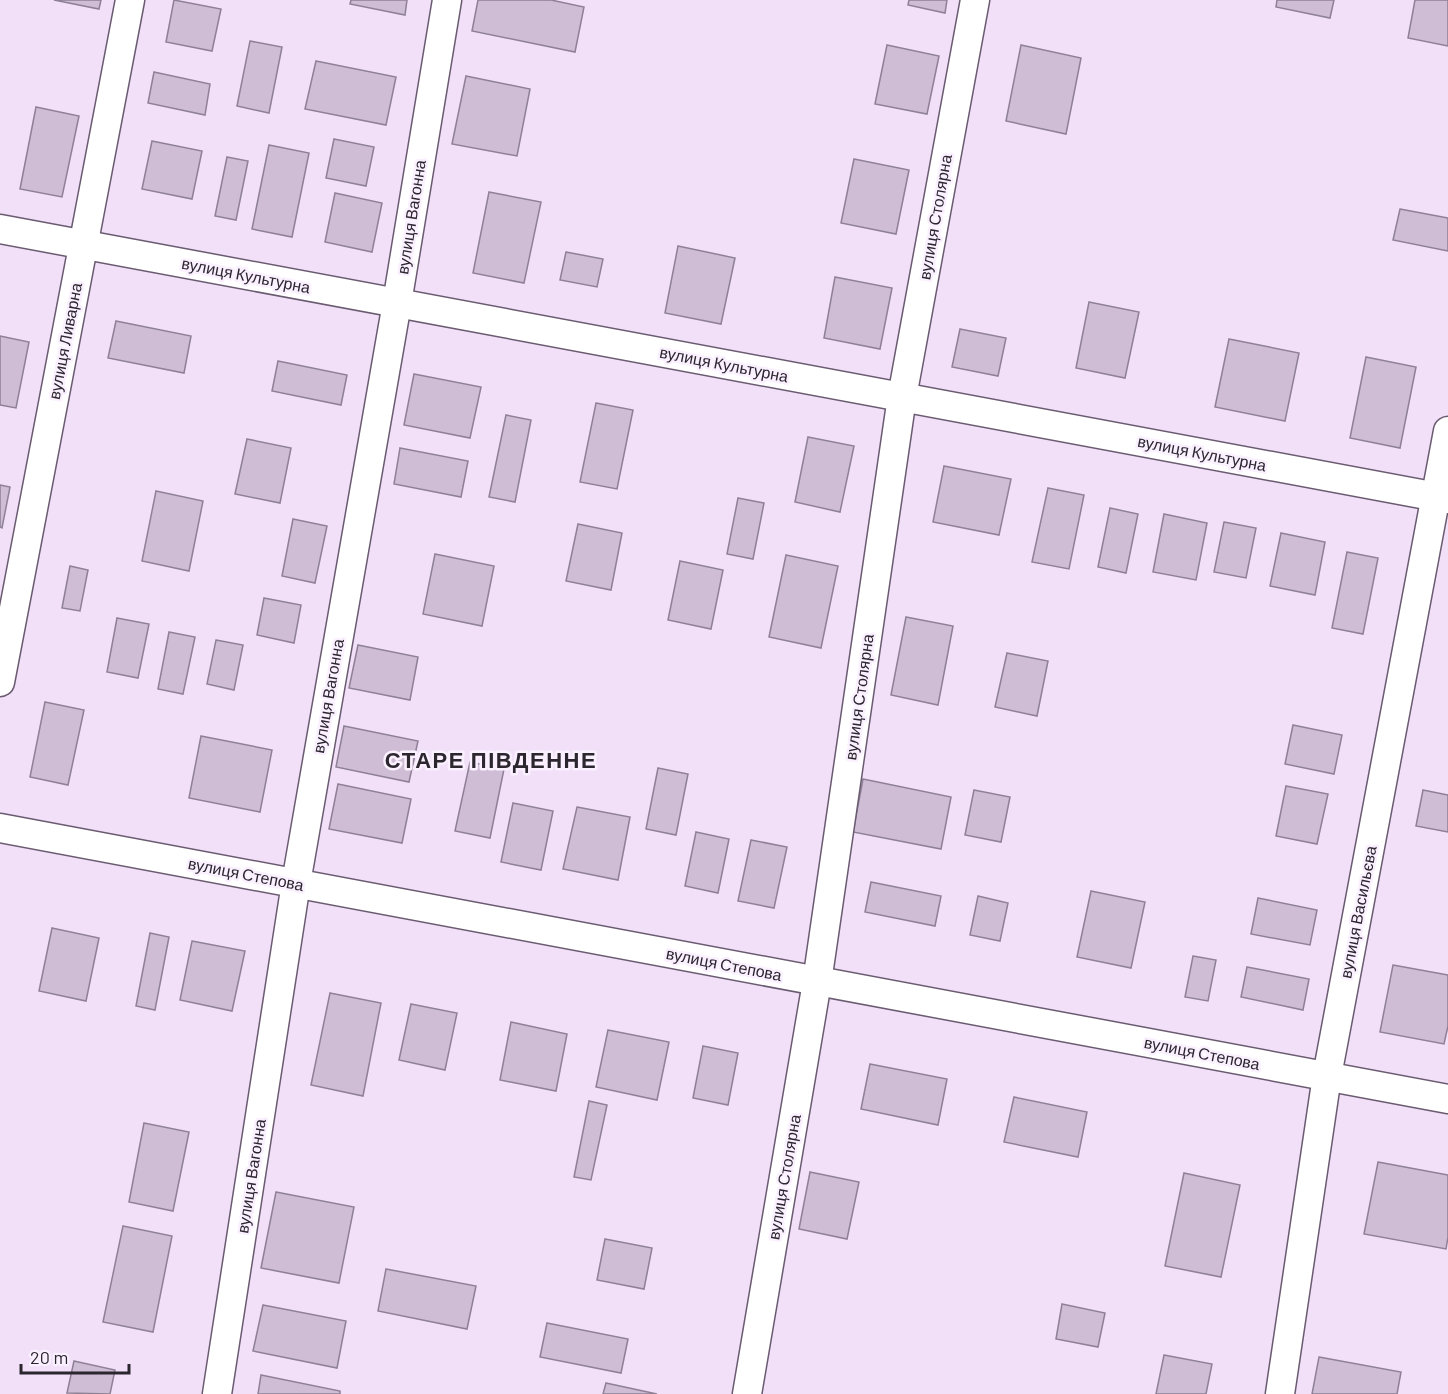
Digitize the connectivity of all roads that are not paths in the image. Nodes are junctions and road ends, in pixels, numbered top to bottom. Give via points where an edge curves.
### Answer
1 (130, 0) edge
2 (447, 0) edge
3 (975, 0) edge
4 (0, 229) edge
5 (83, 244) junction
6 (397, 303) junction
7 (902, 397) junction
8 (1448, 431) edge
9 (1442, 498) edge
10 (0, 681) edge
11 (0, 828) edge
12 (296, 883) junction
13 (817, 982) junction
14 (1327, 1076) junction
15 (1448, 1099) edge
16 (217, 1394) edge
17 (747, 1394) edge
18 (1280, 1394) edge

1 - 5 street, вулиця Ливарна
2 - 6 street, вулиця Вагонна
3 - 7 street, вулиця Столярна
4 - 5 street, вулиця Культурна
5 - 6 street, вулиця Культурна
5 - 10 street, вулиця Ливарна
6 - 7 street, вулиця Культурна
6 - 12 street, вулиця Вагонна
7 - 9 street, вулиця Культурна
7 - 13 street, вулиця Столярна
8 - 9 street, вулиця Васильєва
9 - 14 street, вулиця Васильєва
11 - 12 street, вулиця Степова
12 - 13 street, вулиця Степова
12 - 16 street, вулиця Вагонна
13 - 14 street, вулиця Степова
13 - 17 street, вулиця Столярна
14 - 15 street, вулиця Степова
14 - 18 street, вулиця Васильєва

